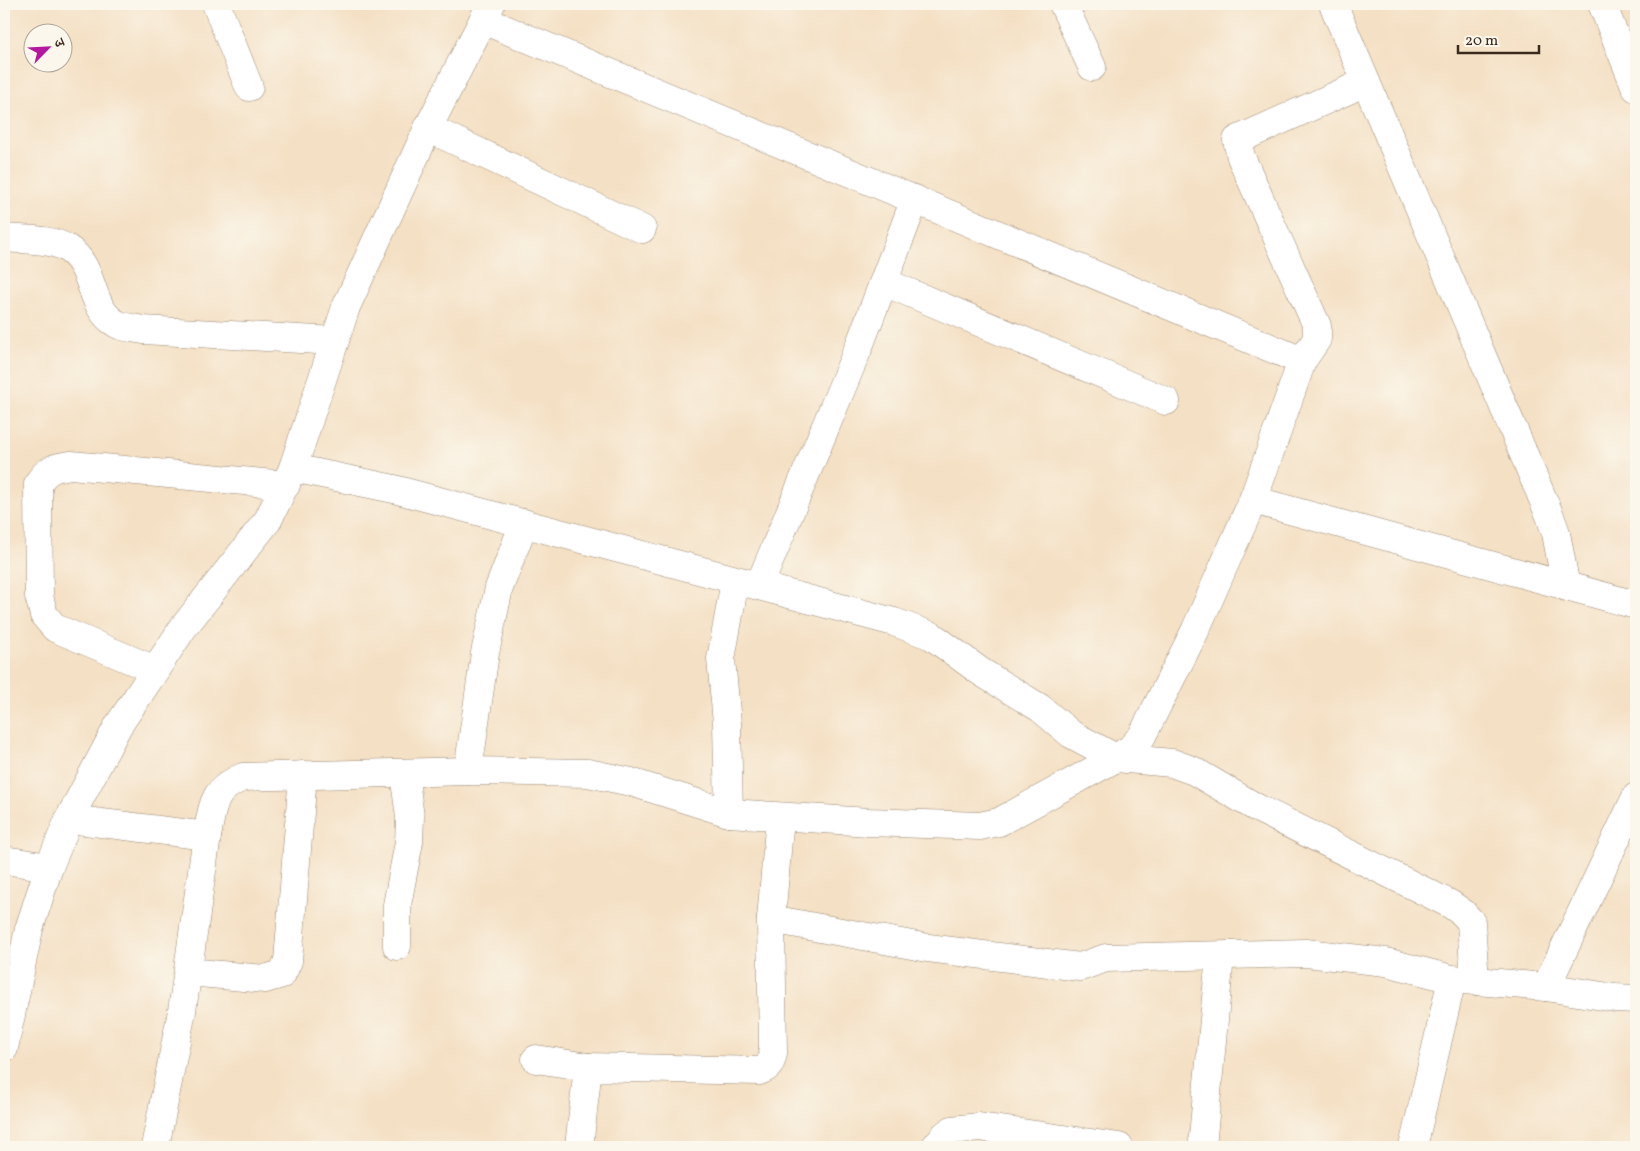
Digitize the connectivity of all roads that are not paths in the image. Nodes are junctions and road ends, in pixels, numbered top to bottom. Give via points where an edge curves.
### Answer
1 (216, 4) edge
2 (1063, 4) edge
3 (1333, 4) edge
4 (1602, 4) edge
5 (487, 12) edge
6 (1092, 68) dead end
7 (1366, 82) junction
8 (249, 87) dead end
9 (1636, 88) edge
10 (428, 128) junction
11 (915, 199) junction
12 (642, 229) dead end
13 (4, 238) edge
14 (884, 282) junction
15 (335, 341) junction
16 (1302, 361) junction
17 (1166, 401) dead end
18 (290, 477) junction
19 (1253, 500) junction
20 (524, 523) junction
21 (747, 584) junction
22 (1566, 587) junction
23 (1636, 605) edge
24 (155, 670) junction
25 (1116, 758) junction
26 (468, 771) junction
27 (404, 773) junction
28 (303, 775) junction
29 (1636, 797) edge
30 (729, 813) junction
31 (780, 817) junction
32 (69, 819) junction
33 (207, 836) junction
34 (4, 860) edge
35 (49, 867) junction
36 (771, 919) junction
37 (397, 946) dead end
38 (1220, 956) junction
39 (188, 972) junction
40 (1463, 980) junction
41 (1546, 986) junction
42 (1636, 999) edge
43 (4, 1048) edge
44 (536, 1059) dead end
45 (588, 1067) junction
46 (155, 1147) edge
47 (579, 1147) edge
48 (935, 1147) edge
49 (1119, 1147) edge
50 (1202, 1147) edge
51 (1413, 1147) edge

1 - 8 street
2 - 6 street
3 - 7 street
4 - 9 street
5 - 10 street
5 - 11 street
7 - 16 street via 1237,140 1241,157 1317,326 1317,339
7 - 22 street via 1550,516
10 - 12 street
10 - 15 street via 346,307
11 - 14 street
11 - 16 street
13 - 15 street via 67,248 84,263 101,309 117,324 143,330
14 - 17 street
14 - 21 street
15 - 18 street
16 - 19 street
18 - 20 street via 394,489
18 - 24 street via 268,520 183,628
18 - 24 street via 71,465 55,467 44,473 38,484 39,596 44,616 55,628
19 - 22 street
19 - 25 street via 1195,631 1142,736
20 - 21 street
20 - 26 street via 497,598 476,706
21 - 25 street via 894,622 932,636 981,672 1040,708 1071,734
21 - 30 street via 721,659 727,723
22 - 23 street
24 - 32 street via 118,726
25 - 31 street via 998,822 980,826
25 - 40 street via 1172,763 1194,771 1258,808 1450,904 1471,922
26 - 27 street
26 - 30 street via 588,773 631,782
27 - 28 street
27 - 37 street via 410,817 409,842 398,905
28 - 33 street via 243,777 226,784 214,802
28 - 39 street via 288,962 282,974 265,979
29 - 41 street
30 - 31 street
31 - 36 street
32 - 33 street
32 - 35 street
33 - 39 street
34 - 35 street
35 - 43 street via 30,929
36 - 38 street via 928,948 1080,967 1106,958
36 - 45 street via 773,1053 767,1068 759,1072
38 - 40 street via 1306,953 1386,962
38 - 50 street
39 - 46 street
40 - 41 street
40 - 51 street
41 - 42 street
44 - 45 street
45 - 47 street
48 - 49 street via 952,1130 978,1127

